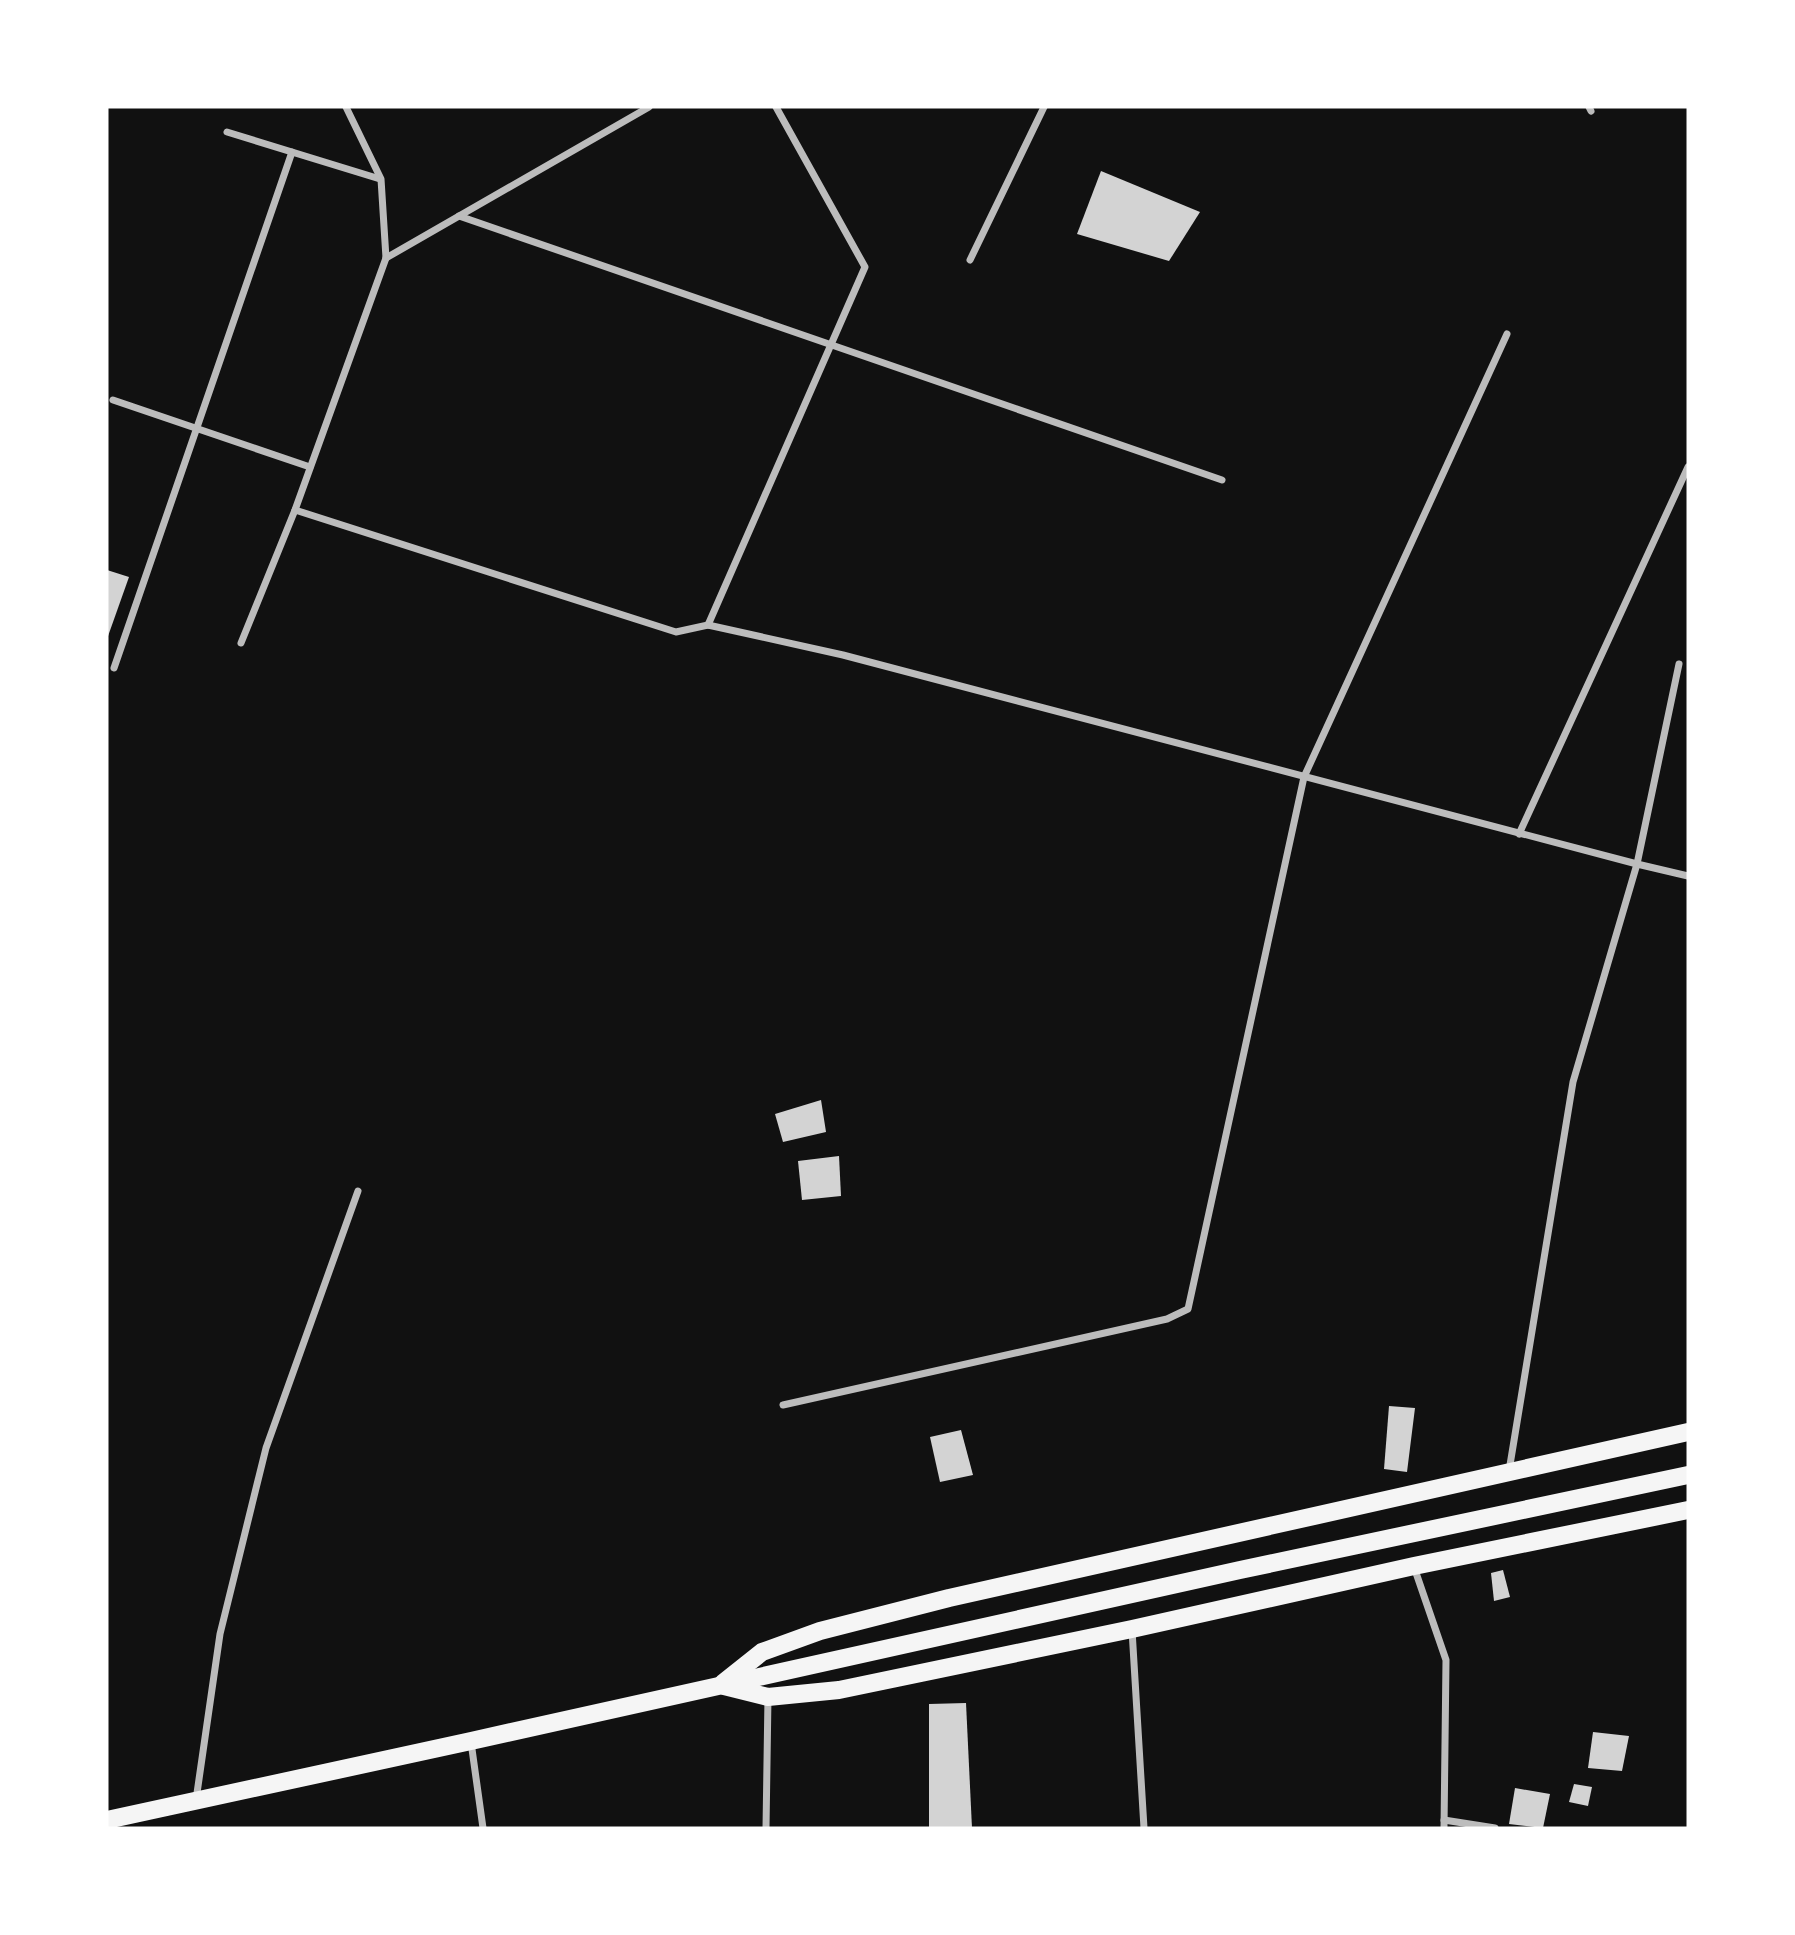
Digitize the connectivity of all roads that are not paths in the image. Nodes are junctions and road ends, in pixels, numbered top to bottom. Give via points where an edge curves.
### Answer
1 (346, 107) edge
2 (649, 107) edge
3 (776, 107) edge
4 (1044, 107) edge
5 (228, 132) dead end
6 (292, 152) junction
7 (381, 179) junction
8 (459, 216) junction
9 (386, 258) junction
10 (970, 260) dead end
11 (1507, 334) dead end
12 (831, 345) junction
13 (113, 400) dead end
14 (197, 429) junction
15 (310, 467) junction
16 (1688, 467) edge
17 (1222, 480) dead end
18 (295, 510) junction
19 (708, 625) junction
20 (241, 643) dead end
21 (1679, 664) dead end
22 (114, 668) dead end
23 (1304, 776) junction
24 (1519, 834) junction
25 (1637, 864) junction
26 (1688, 876) edge
27 (358, 1191) dead end
28 (783, 1405) dead end
29 (1688, 1432) edge
30 (1508, 1473) junction
31 (1688, 1475) edge
32 (1688, 1510) edge
33 (1414, 1566) junction
34 (1132, 1629) junction
35 (721, 1685) junction
36 (768, 1697) junction
37 (471, 1741) junction
38 (196, 1800) junction
39 (107, 1820) edge
40 (1444, 1824) edge
41 (483, 1828) edge
42 (766, 1828) edge
43 (1144, 1828) edge
44 (1495, 1828) edge

1 - 7 street
2 - 8 street
3 - 12 street via 865,267
4 - 10 street
5 - 6 street
6 - 7 street
6 - 14 street
7 - 9 street
8 - 9 street
8 - 12 street
9 - 15 street
11 - 23 street
12 - 17 street
12 - 19 street
13 - 14 street
14 - 15 street
14 - 22 street
15 - 18 street
16 - 24 street
18 - 19 street via 676,632
18 - 20 street
19 - 23 street via 843,655
21 - 25 street
23 - 24 street
23 - 28 street via 1188,1309 1167,1319
24 - 25 street
25 - 26 street
25 - 30 street via 1573,1082
27 - 38 street via 266,1448 220,1634
29 - 30 main road
30 - 35 main road via 820,1631 762,1652
31 - 35 main road
32 - 33 main road
33 - 34 main road
33 - 40 street via 1446,1660
34 - 36 main road via 839,1690
34 - 43 street
35 - 36 main road
35 - 37 main road
36 - 42 street
37 - 38 main road
37 - 41 street
38 - 39 main road
40 - 44 street

